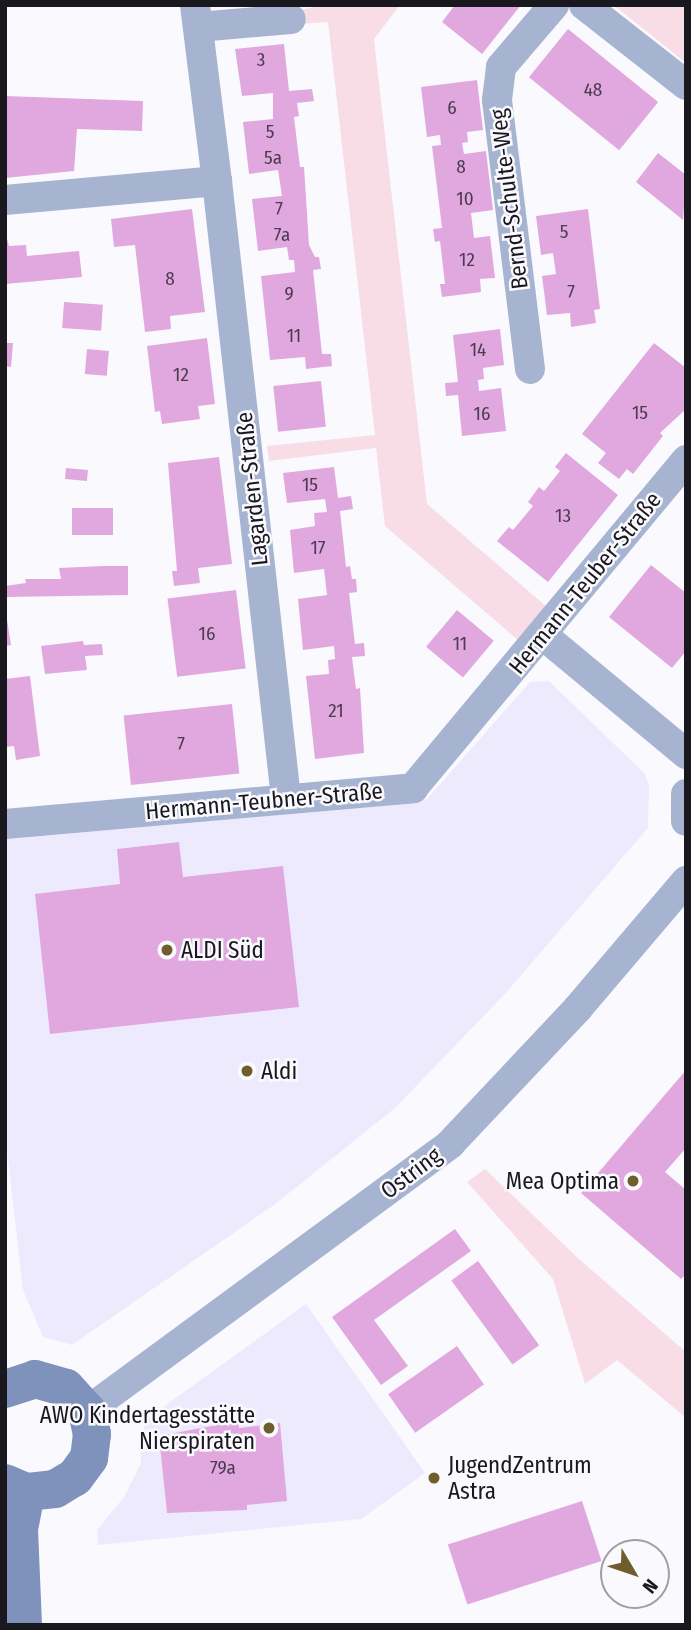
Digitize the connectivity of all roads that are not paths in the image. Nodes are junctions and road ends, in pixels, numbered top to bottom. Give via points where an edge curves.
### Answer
1 (554, 5) edge
2 (584, 5) edge
3 (197, 16) edge
4 (291, 19) dead end
5 (686, 85) edge
6 (216, 181) junction
7 (5, 200) edge
8 (530, 369) dead end
9 (686, 460) edge
10 (544, 636) junction
11 (483, 704) joint
12 (686, 754) edge
13 (686, 794) edge
14 (286, 798) junction
15 (686, 821) edge
16 (5, 824) edge
17 (686, 881) edge
18 (5, 1388) edge
19 (87, 1411) junction
20 (16, 1488) edge
21 (23, 1625) edge

1 - 8 street, Bernd-Schulte-Weg via 501,67 497,100
2 - 5 street
3 - 4 street, Lagarden-Straße
3 - 6 street, Lagarden-Straße
6 - 7 street
6 - 14 street, Lagarden-Straße
9 - 10 street, Hermann-Teuber-Straße
10 - 11 street, Hermann-Teuber-Straße
10 - 12 street
11 - 14 street, Hermann-Teubner-Straße via 413,788
13 - 15 street
14 - 16 street, Hermann-Teubner-Straße
17 - 19 street, Ostring via 578,1008 450,1144
18 - 19 street via 35,1379 46,1382 66,1388
19 - 20 street via 92,1434 89,1458 75,1477 55,1489
20 - 21 street

